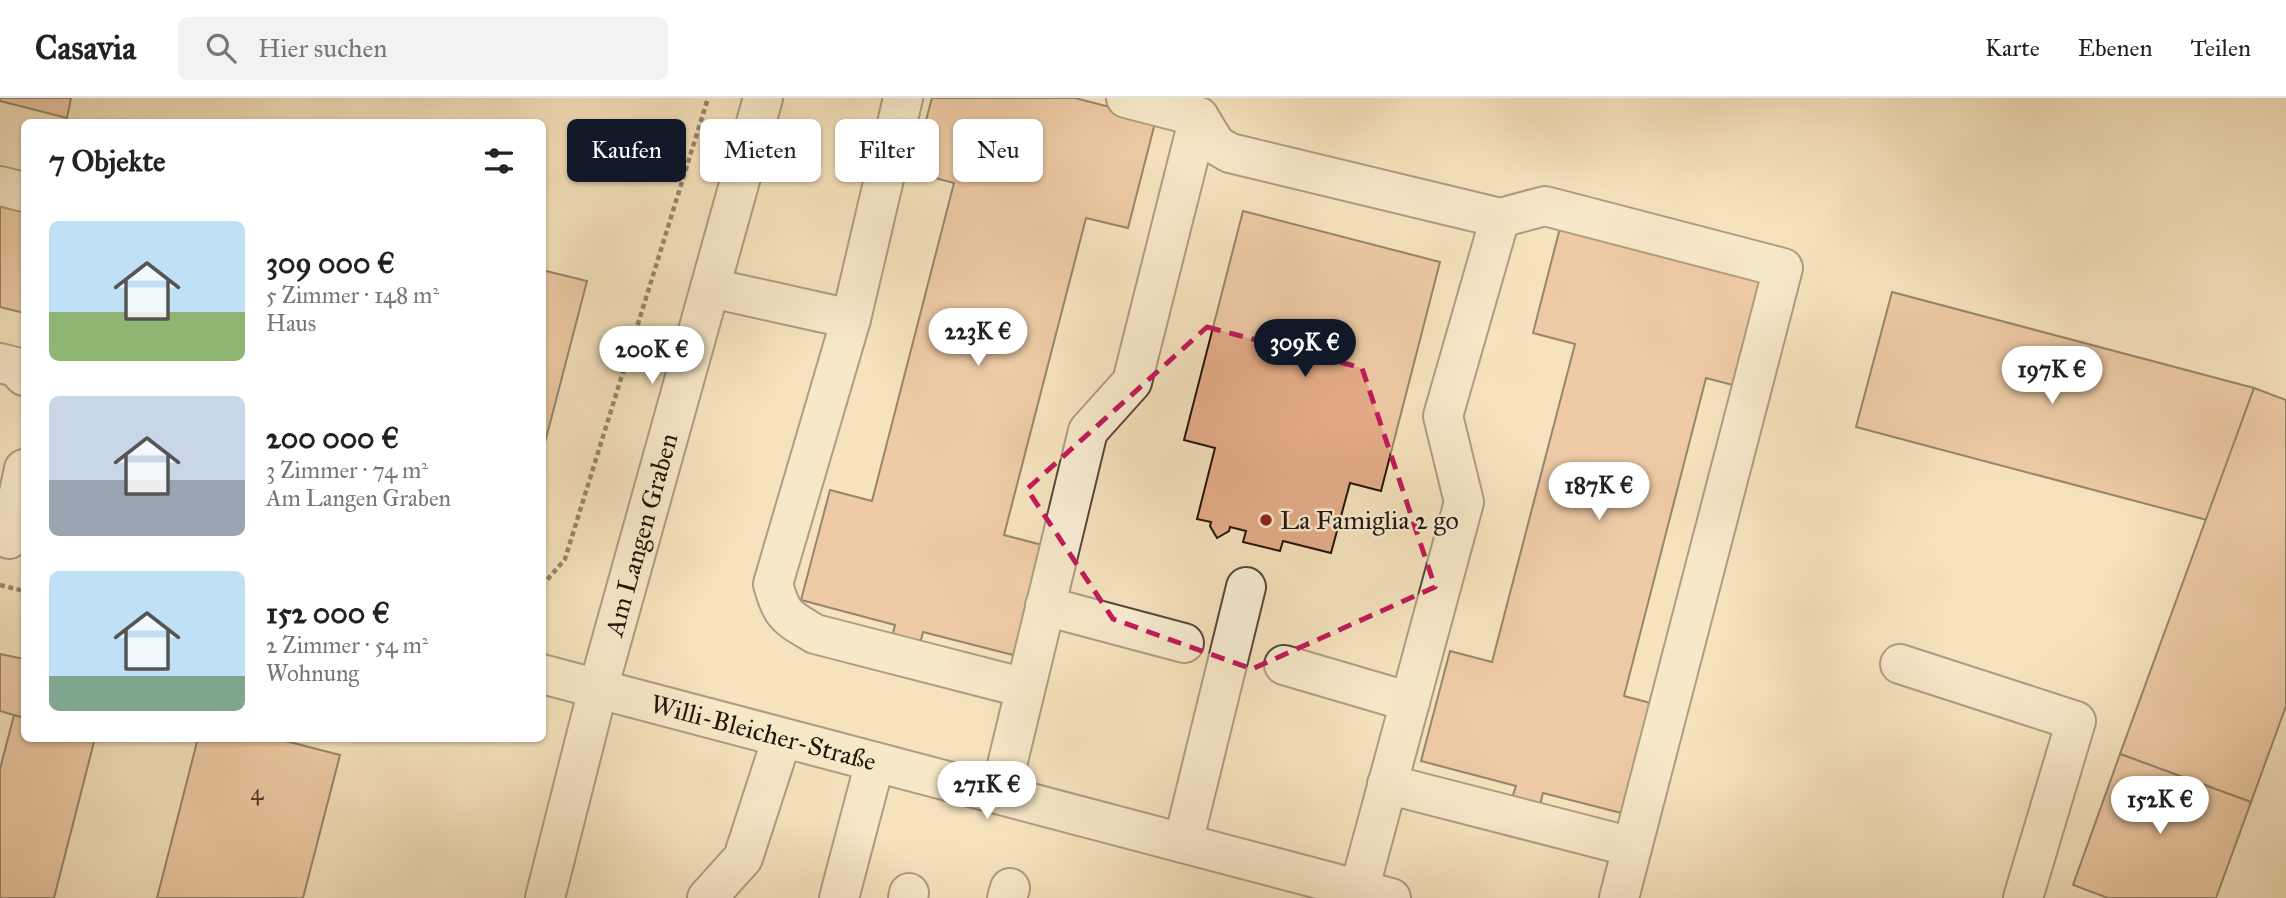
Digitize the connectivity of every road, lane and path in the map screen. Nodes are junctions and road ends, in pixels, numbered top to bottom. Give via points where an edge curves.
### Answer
1 (708, 98) edge
2 (762, 98) edge
3 (903, 98) edge
4 (1126, 98) edge
5 (1199, 117) junction
6 (0, 186) edge
7 (21, 191) edge
8 (1500, 218) junction
9 (711, 288) junction
10 (851, 319) junction
11 (0, 363) edge
12 (21, 373) edge
13 (21, 485) edge
14 (11, 540) edge
15 (546, 581) edge
16 (0, 585) edge
17 (1246, 587) dead end
18 (21, 590) edge
19 (1045, 606) junction
20 (1184, 643) dead end
21 (1900, 664) dead end
22 (1284, 665) dead end
23 (546, 675) edge
24 (1025, 688) junction
25 (598, 689) junction
26 (1410, 702) junction
27 (782, 738) junction
28 (875, 762) junction
29 (1387, 784) junction
30 (1000, 794) junction
31 (1183, 843) junction
32 (1632, 847) junction
33 (1375, 894) edge
34 (545, 898) edge
35 (707, 898) edge
36 (839, 898) edge
37 (1619, 898) edge
38 (2023, 898) edge

1 - 15 path via 565,559
2 - 9 street, Am Langen Graben
3 - 10 street
4 - 5 street
5 - 8 street via 1216,145 1230,153
5 - 19 street via 1132,382 1088,431
6 - 7 street
8 - 26 street via 1443,416 1464,502
8 - 32 street via 1545,205 1783,268
9 - 10 street
9 - 25 street, Am Langen Graben
10 - 24 street via 773,584 779,606 815,634
11 - 12 street
13 - 14 street
16 - 18 path
17 - 31 street
19 - 20 street
19 - 24 street
21 - 38 street via 2076,721
22 - 26 street
23 - 25 street, Willi-Bleicher-Straße
24 - 30 street
25 - 27 street, Willi-Bleicher-Straße
25 - 34 street, Am Langen Graben
26 - 29 street
27 - 28 street, Willi-Bleicher-Straße
27 - 35 street via 743,859
28 - 30 street, Willi-Bleicher-Straße
28 - 36 street
29 - 32 street
29 - 33 street
30 - 31 street, Willi-Bleicher-Straße
31 - 33 street, Willi-Bleicher-Straße
32 - 37 street

